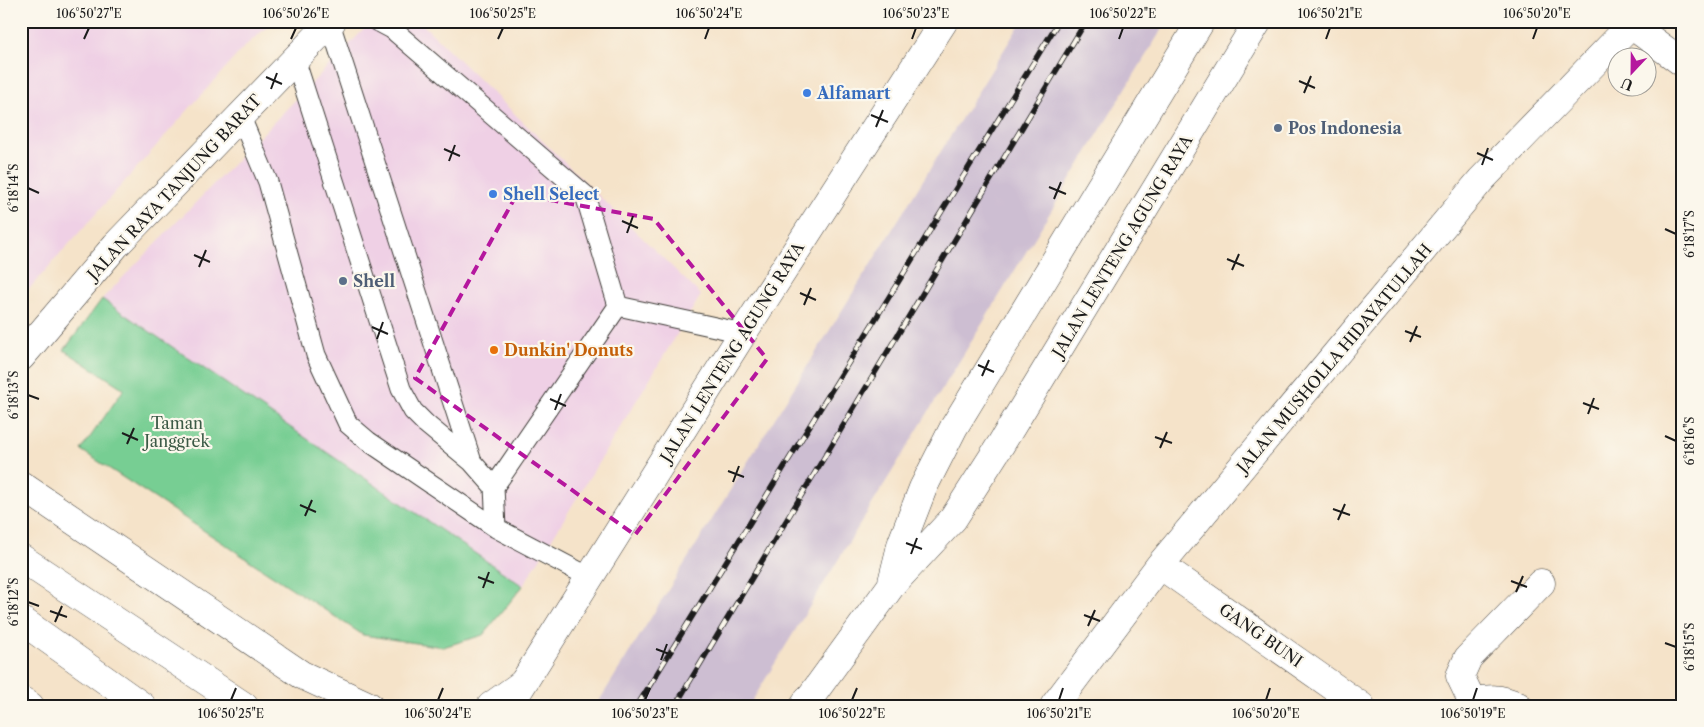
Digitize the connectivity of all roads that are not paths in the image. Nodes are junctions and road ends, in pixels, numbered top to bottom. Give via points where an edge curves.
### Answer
1 (377, 21) edge
2 (944, 21) edge
3 (1201, 21) edge
4 (1258, 21) edge
5 (331, 22) edge
6 (1628, 23) edge
7 (295, 59) junction
8 (1683, 63) edge
9 (240, 115) junction
10 (618, 306) junction
11 (743, 333) junction
12 (21, 357) edge
13 (472, 462) junction
14 (21, 485) edge
15 (494, 487) junction
16 (496, 528) junction
17 (21, 558) edge
18 (1160, 565) junction
19 (591, 578) junction
20 (1542, 583) dead end
21 (891, 586) junction
22 (21, 620) edge
23 (516, 695) edge
24 (21, 700) edge
25 (806, 704) edge
26 (1471, 704) edge
27 (30, 706) edge
28 (142, 706) edge
29 (244, 706) edge
30 (369, 706) edge
31 (491, 706) edge
32 (1054, 706) edge
33 (1360, 706) edge
34 (1518, 706) edge

1 - 10 lane via 392,28 585,195
2 - 11 main road, JALAN LENTENG AGUNG RAYA
3 - 21 main road, JALAN LENTENG AGUNG RAYA via 954,427 922,488 902,542
4 - 21 main road, JALAN LENTENG AGUNG RAYA via 954,519
5 - 7 main road, JALAN RAYA TANJUNG BARAT
5 - 13 lane
6 - 8 main road
6 - 18 main road, JALAN MUSHOLLA HIDAYATULLAH via 1481,180
7 - 9 main road, JALAN RAYA TANJUNG BARAT
7 - 13 lane via 401,389 413,411
9 - 12 main road, JALAN RAYA TANJUNG BARAT via 116,245
9 - 16 lane via 268,182 316,355 348,424
10 - 11 lane
10 - 15 lane
11 - 19 main road, JALAN LENTENG AGUNG RAYA
13 - 15 lane
14 - 30 main road via 302,675
15 - 16 lane
16 - 19 lane
17 - 29 main road
18 - 32 main road, JALAN MUSHOLLA HIDAYATULLAH
18 - 33 main road, GANG BUNI
19 - 23 main road, JALAN LENTENG AGUNG RAYA
20 - 26 main road via 1468,658 1460,676
21 - 25 main road, JALAN LENTENG AGUNG RAYA
22 - 28 main road
23 - 31 main road
24 - 27 main road
26 - 34 main road via 1496,698

